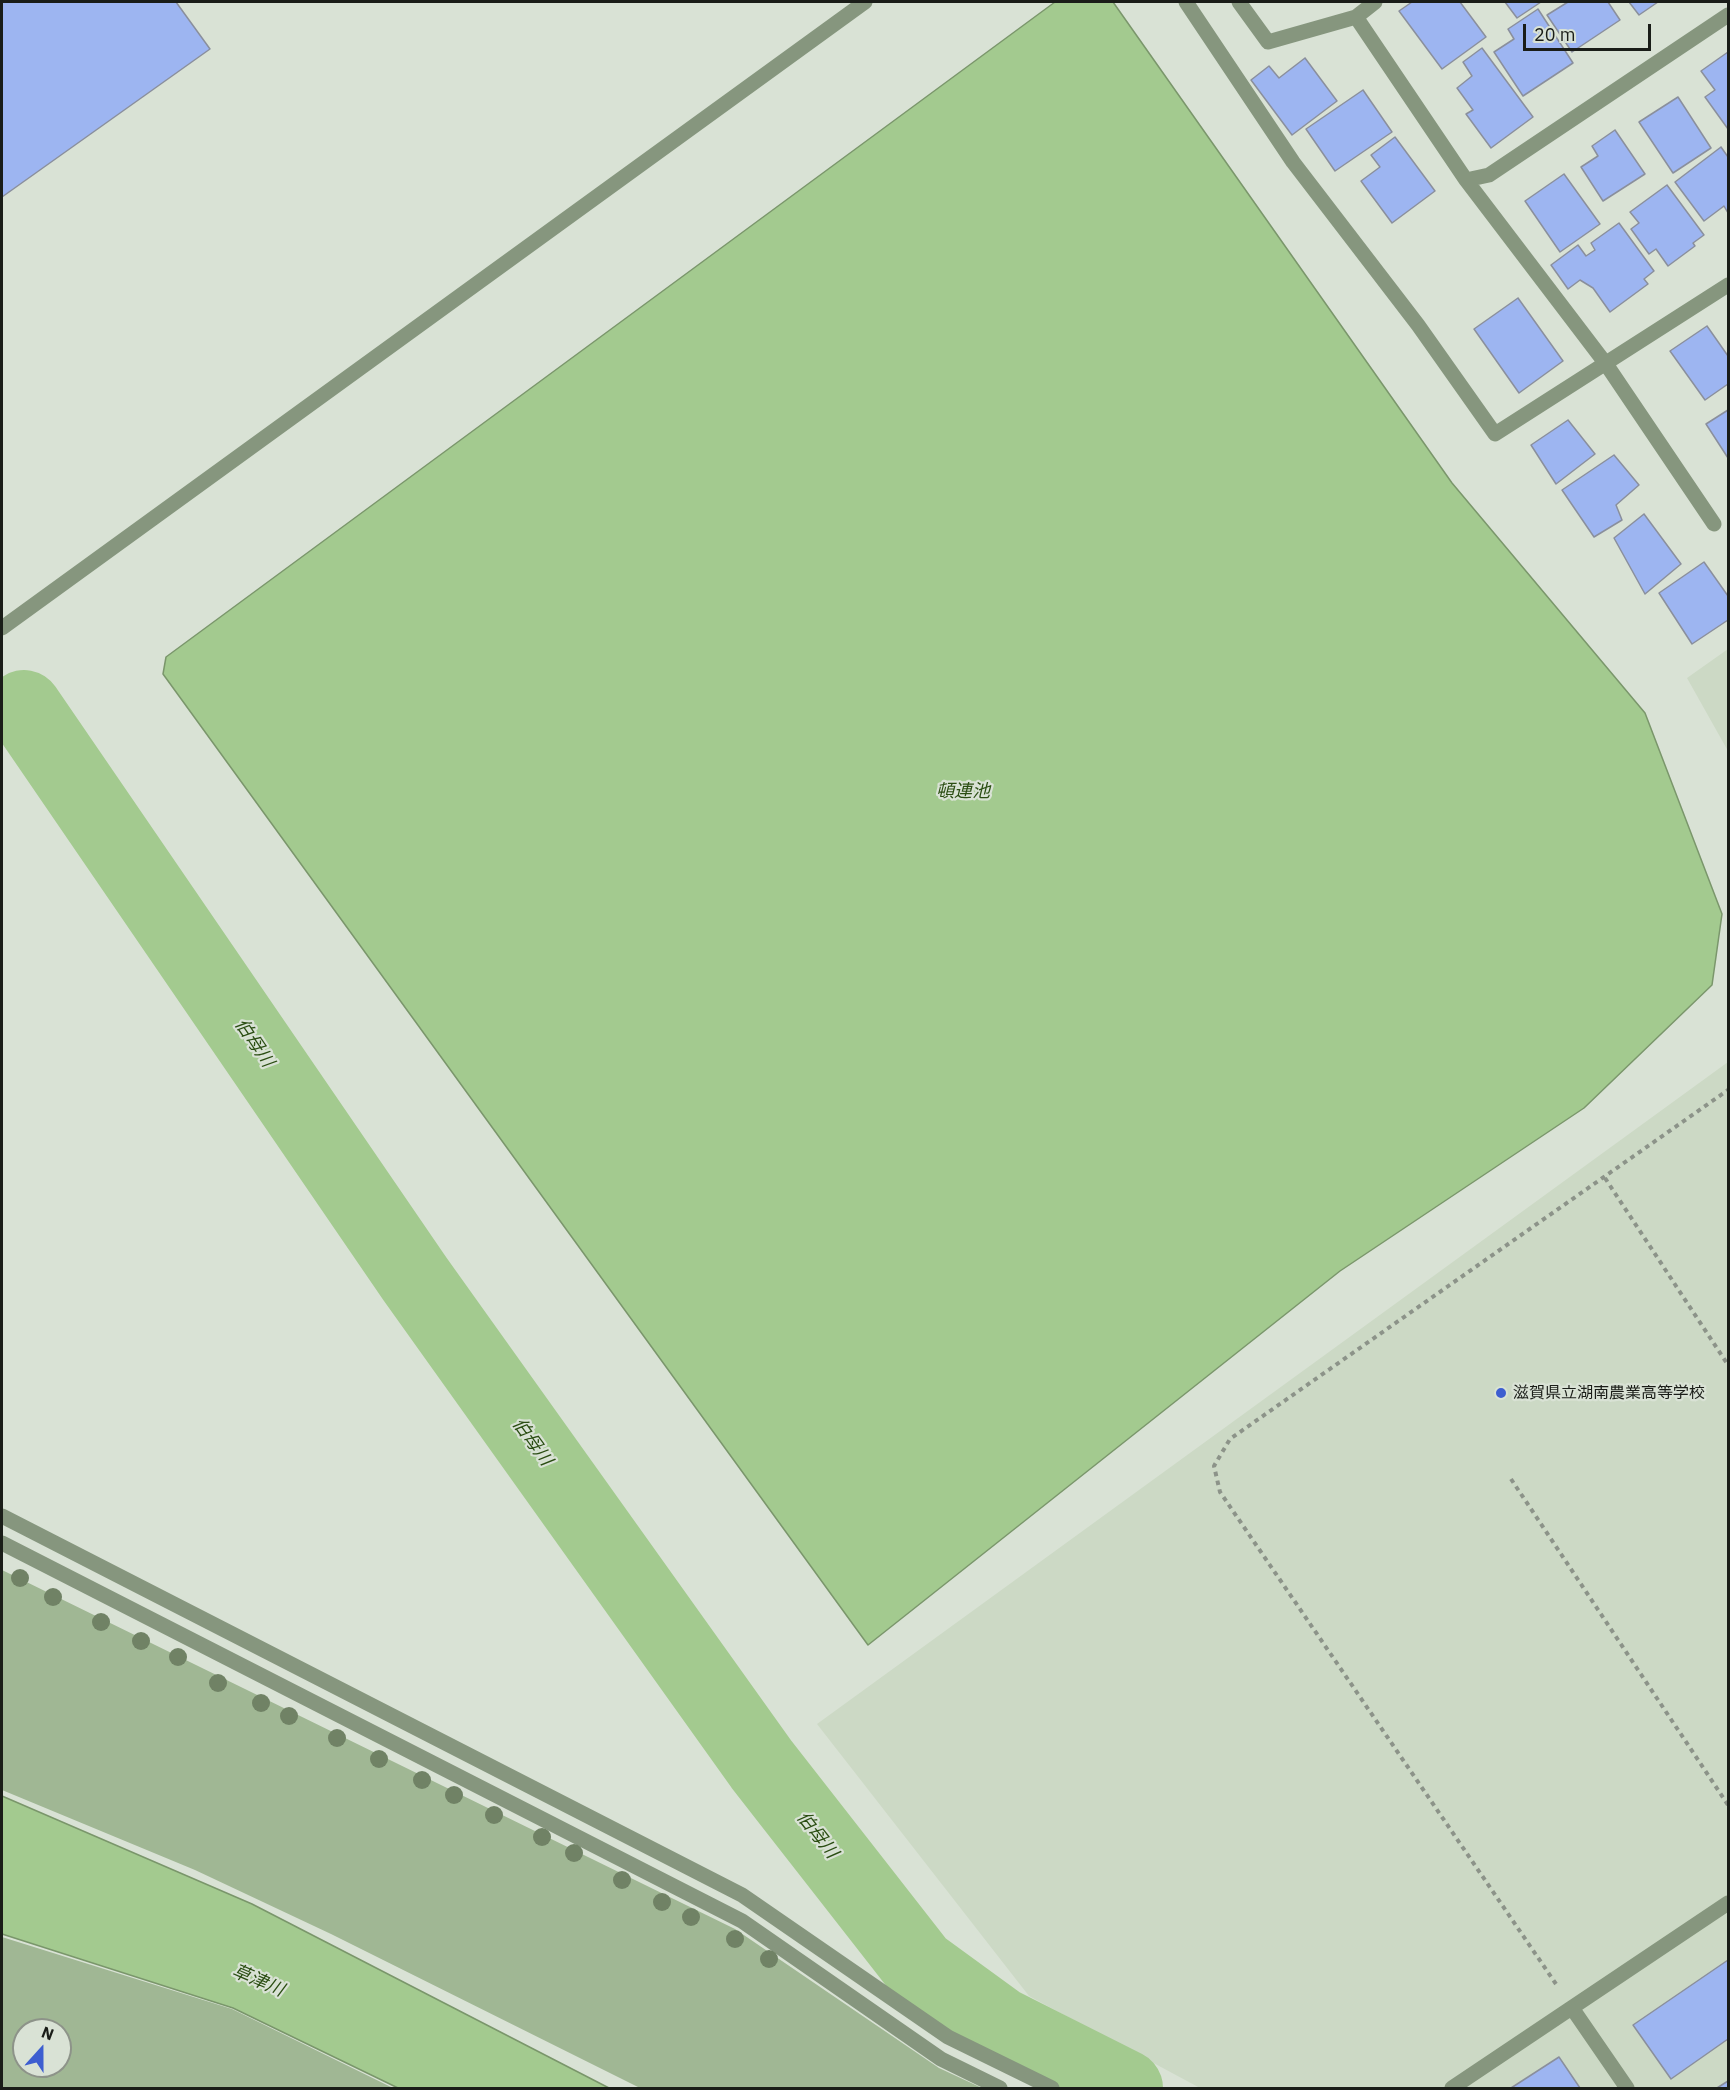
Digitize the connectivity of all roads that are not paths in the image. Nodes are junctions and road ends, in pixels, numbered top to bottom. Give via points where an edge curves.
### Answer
1 (865, 2) edge
2 (1186, 2) edge
3 (1239, 2) edge
4 (1375, 2) edge
5 (1728, 15) edge
6 (1356, 17) junction
7 (1466, 180) junction
8 (1728, 285) edge
9 (1606, 364) junction
10 (1714, 524) dead end
11 (2, 628) edge
12 (2, 1516) edge
13 (2, 1543) edge
14 (742, 1895) junction
15 (1728, 1902) edge
16 (742, 1921) junction
17 (1572, 2008) junction
18 (1000, 2088) edge
19 (1052, 2088) edge
20 (1452, 2088) edge
21 (1627, 2088) edge

1 - 11 street
2 - 9 street via 1293,162 1418,325 1495,434
3 - 6 street via 1268,42
4 - 6 street
5 - 7 street via 1489,175
6 - 7 street
7 - 9 street
8 - 9 street
9 - 10 street
12 - 14 street
13 - 16 street
14 - 16 street
14 - 19 street via 948,2037
15 - 17 street
16 - 18 street via 941,2059
17 - 20 street
17 - 21 street

